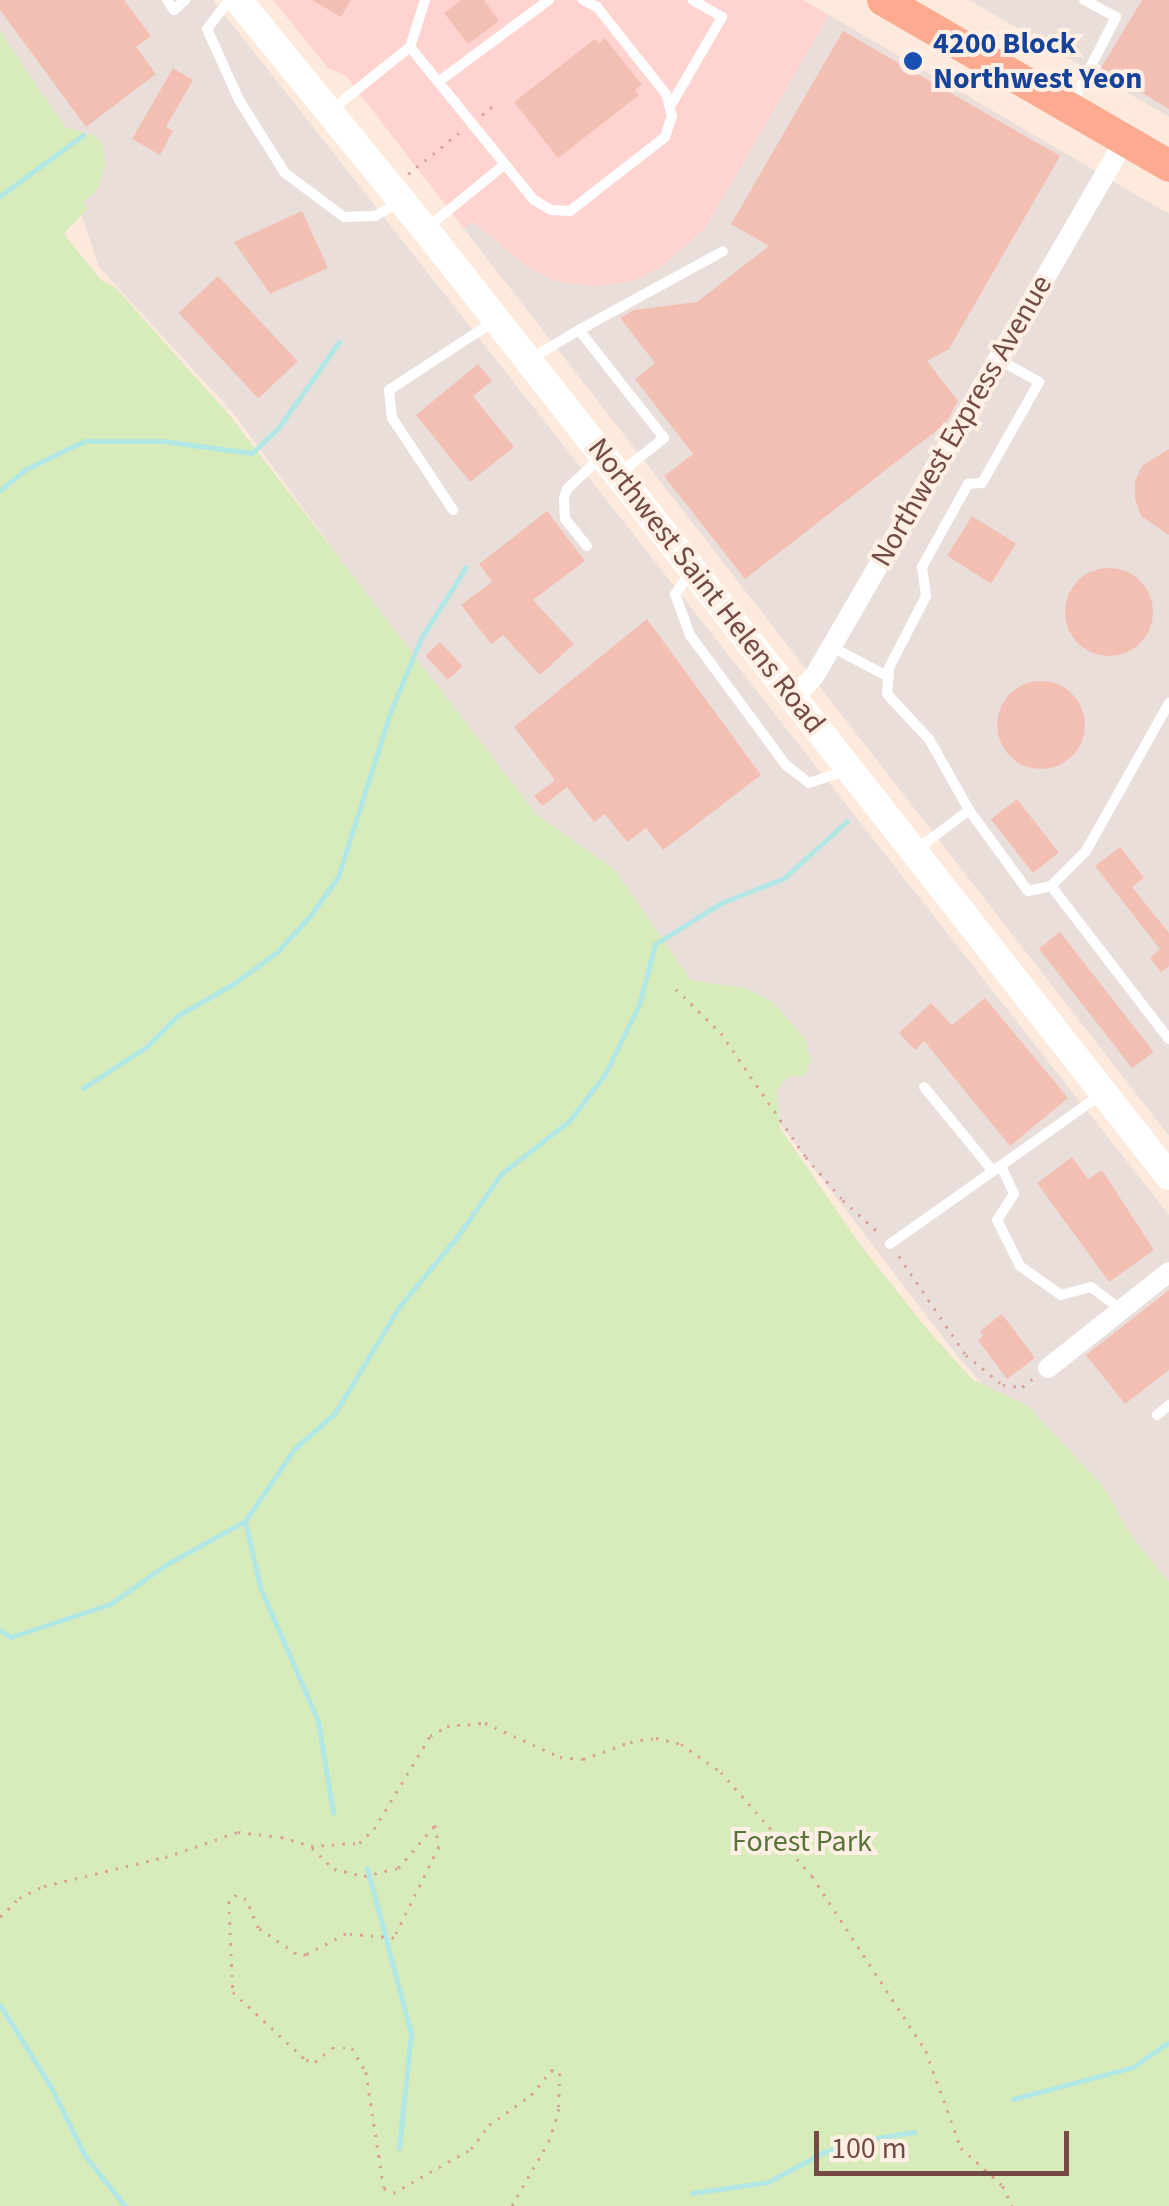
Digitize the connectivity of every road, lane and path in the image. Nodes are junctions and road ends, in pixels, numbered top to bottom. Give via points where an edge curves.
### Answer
1 (167, 0) edge
2 (185, 0) edge
3 (229, 0) edge
4 (238, 0) edge
5 (425, 0) edge
6 (550, 0) edge
7 (583, 0) edge
8 (692, 0) edge
9 (883, 0) edge
10 (1084, 0) edge
11 (410, 47) junction
12 (438, 82) junction
13 (498, 102) dead end
14 (671, 105) junction
15 (1069, 108) junction
16 (330, 112) junction
17 (471, 123) junction
18 (1125, 140) junction
19 (505, 164) junction
20 (1169, 166) edge
21 (396, 194) junction
22 (425, 229) junction
23 (723, 251) dead end
24 (496, 320) junction
25 (580, 330) junction
26 (998, 359) junction
27 (528, 360) junction
28 (610, 465) junction
29 (452, 510) dead end
30 (587, 546) dead end
31 (692, 569) junction
32 (831, 646) junction
33 (888, 677) junction
34 (794, 698) junction
35 (1169, 703) edge
36 (850, 769) junction
37 (969, 810) junction
38 (914, 851) junction
39 (1050, 886) junction
40 (676, 989) dead end
41 (1169, 1040) edge
42 (924, 1087) dead end
43 (1104, 1092) junction
44 (997, 1168) junction
45 (1169, 1176) edge
46 (890, 1244) junction
47 (1169, 1272) edge
48 (1120, 1310) junction
49 (1048, 1368) joint
50 (1169, 1406) edge
51 (1157, 1415) dead end
52 (311, 1846) junction
53 (0, 1918) edge
54 (512, 2206) edge
55 (1012, 2206) edge

1 - 2 lane via 174,10
3 - 21 lane via 207,28 239,100 285,173 344,217 375,216
4 - 16 main road, Northwest Saint Helens Road
5 - 11 lane
6 - 12 lane
7 - 14 lane via 597,7
8 - 14 lane via 722,17
9 - 15 highway
10 - 15 lane via 1116,17
11 - 12 lane
11 - 16 lane
12 - 17 lane
13 - 17 path
14 - 19 lane via 666,137 570,212 542,206
15 - 18 highway
16 - 21 main road, Northwest Saint Helens Road
17 - 19 lane
17 - 21 path
18 - 20 highway
18 - 26 street, Northwest Express Avenue
19 - 22 lane
21 - 22 main road, Northwest Saint Helens Road
22 - 24 main road, Northwest Saint Helens Road
23 - 25 lane
24 - 27 main road, Northwest Saint Helens Road
24 - 29 lane via 389,390 392,418
25 - 27 lane
25 - 28 lane via 664,438
26 - 32 street, Northwest Express Avenue
26 - 33 lane via 1039,382 982,483 968,484 922,567 926,596
27 - 28 main road, Northwest Saint Helens Road
28 - 30 lane via 567,488 564,498 565,519
28 - 31 main road, Northwest Saint Helens Road
31 - 34 main road, Northwest Saint Helens Road
31 - 36 lane via 675,594 690,635 786,765 809,782
32 - 33 lane
32 - 34 street, Northwest Express Avenue
33 - 37 lane via 888,694 930,739
34 - 36 main road, Northwest Saint Helens Road
35 - 39 lane via 1086,851
36 - 38 main road, Northwest Saint Helens Road
37 - 38 lane
37 - 39 lane via 1028,891
38 - 43 main road, Northwest Saint Helens Road
39 - 41 lane
40 - 46 path via 721,1033 830,1186
42 - 44 lane
43 - 44 lane
43 - 45 main road, Northwest Saint Helens Road
44 - 46 lane
44 - 48 lane via 1014,1194 997,1220 1020,1266 1061,1295 1091,1287
46 - 49 path via 946,1331 1003,1385 1022,1387
47 - 48 street
48 - 49 street
50 - 51 lane
52 - 53 path via 238,1832 44,1886
52 - 54 path via 334,1869 364,1876 398,1868 436,1825 438,1848 394,1938 346,1934 296,1954 258,1928 238,1895 229,1902 233,1992 306,2060 352,2048 366,2072 384,2188 393,2193 472,2149 551,2070 560,2073 550,2140
52 - 55 path via 359,1843 430,1736 446,1726 485,1722 560,1757 583,1759 630,1742 656,1738 680,1744 721,1772 812,1876 926,2051 960,2148 1002,2186

